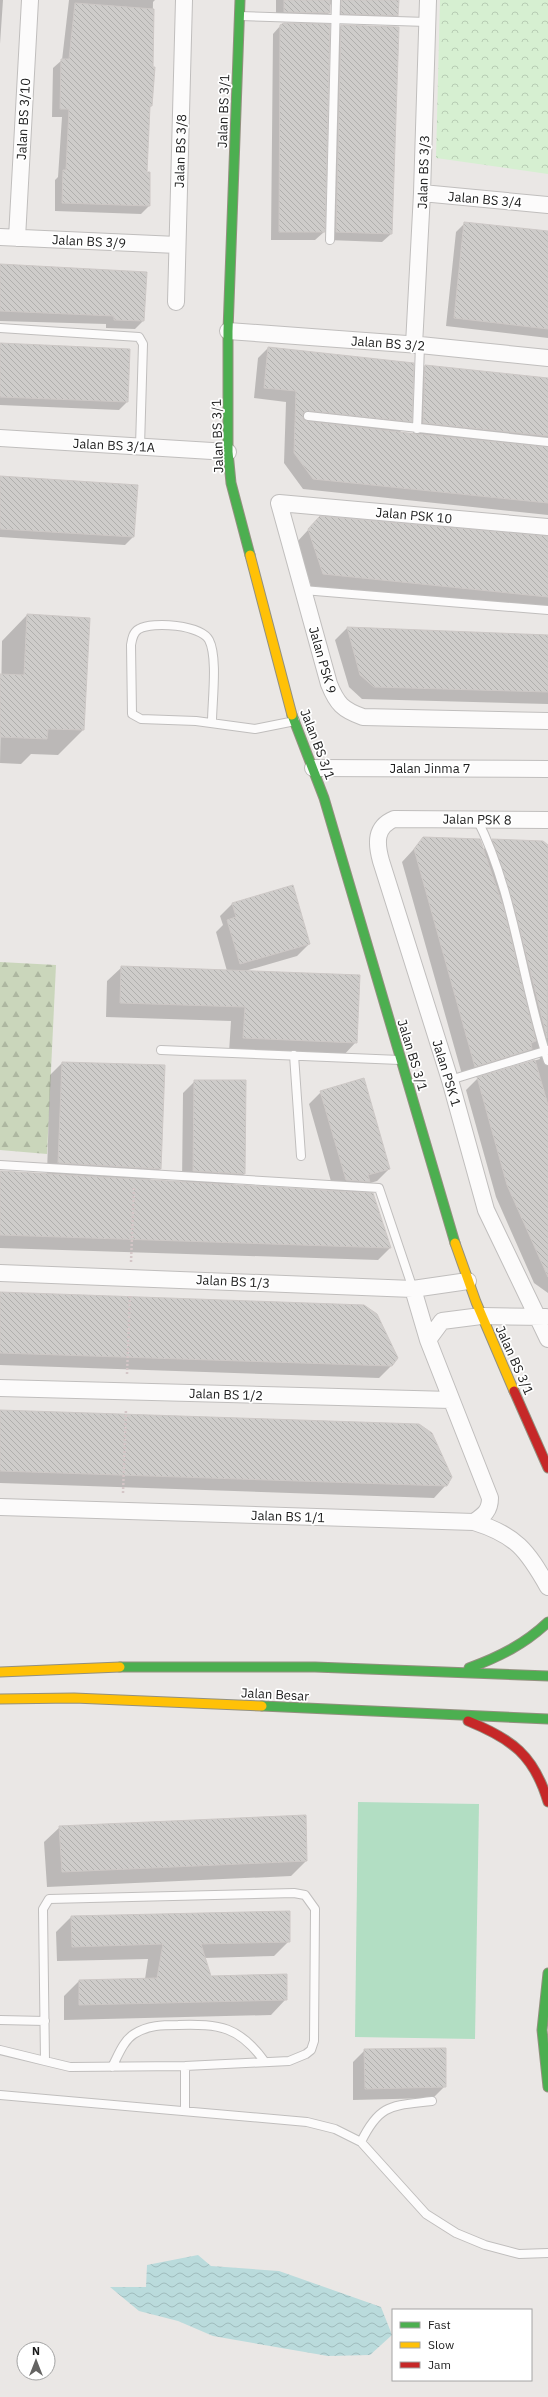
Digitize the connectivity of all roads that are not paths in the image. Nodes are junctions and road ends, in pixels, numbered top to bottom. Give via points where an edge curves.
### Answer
1 (30, 0) edge
2 (184, 0) edge
3 (240, 0) edge
4 (336, 0) edge
5 (428, 0) edge
6 (239, 16) junction
7 (335, 19) junction
8 (427, 22) junction
9 (422, 193) junction
10 (548, 205) edge
11 (0, 237) edge
12 (17, 238) junction
13 (330, 240) dead end
14 (177, 245) junction
15 (176, 302) dead end
16 (0, 328) edge
17 (228, 331) junction
18 (417, 345) junction
19 (548, 358) edge
20 (308, 416) dead end
21 (416, 429) junction
22 (0, 438) edge
23 (548, 442) edge
24 (140, 446) junction
25 (228, 452) junction
26 (279, 503) joint
27 (548, 527) edge
28 (303, 590) junction
29 (548, 610) edge
30 (295, 721) junction
31 (548, 721) edge
32 (212, 722) junction
33 (313, 768) junction
34 (548, 769) edge
35 (407, 818) joint
36 (477, 819) junction
37 (548, 820) edge
38 (161, 1050) dead end
39 (546, 1050) edge
40 (294, 1055) junction
41 (401, 1060) junction
42 (548, 1061) edge
43 (450, 1080) junction
44 (301, 1156) dead end
45 (0, 1165) edge
46 (0, 1273) edge
47 (468, 1281) junction
48 (413, 1289) junction
49 (481, 1316) junction
50 (543, 1317) edge
51 (548, 1339) edge
52 (428, 1340) junction
53 (0, 1388) edge
54 (451, 1400) junction
55 (548, 1468) edge
56 (0, 1507) edge
57 (474, 1522) junction
58 (548, 1587) edge
59 (548, 1622) edge
60 (464, 1670) junction
61 (0, 1672) edge
62 (548, 1676) edge
63 (0, 1699) edge
64 (449, 1713) junction
65 (548, 1719) edge
66 (548, 1802) edge
67 (548, 1973) edge
68 (0, 2020) edge
69 (44, 2020) junction
70 (0, 2050) edge
71 (45, 2061) junction
72 (265, 2062) junction
73 (185, 2066) junction
74 (112, 2067) junction
75 (548, 2088) edge
76 (0, 2095) edge
77 (432, 2101) dead end
78 (185, 2111) junction
79 (361, 2142) junction
80 (548, 2253) edge

1 - 12 street, Jalan BS 3/10
2 - 14 street, Jalan BS 3/8
3 - 6 street, Jalan BS 3/1
4 - 7 lane
5 - 8 street, Jalan BS 3/3
6 - 7 lane
6 - 17 street, Jalan BS 3/1
7 - 8 lane
7 - 13 lane
8 - 9 street, Jalan BS 3/3
9 - 10 street, Jalan BS 3/4
9 - 18 street, Jalan BS 3/3
11 - 12 street, Jalan BS 3/9
12 - 14 street, Jalan BS 3/9
14 - 15 street, Jalan BS 3/8
16 - 24 lane via 139,337 143,344
17 - 18 street, Jalan BS 3/2
17 - 25 street, Jalan BS 3/1
18 - 19 street, Jalan BS 3/2
18 - 21 lane
20 - 21 lane
21 - 23 lane
22 - 24 street, Jalan BS 3/1A
24 - 25 street, Jalan BS 3/1A
25 - 30 street, Jalan BS 3/1 via 231,483
26 - 27 street, Jalan PSK 10
26 - 28 street, Jalan PSK 9
28 - 29 lane
28 - 31 street, Jalan PSK 9 via 335,700 348,712 363,717
30 - 32 lane via 255,729
30 - 33 street, Jalan BS 3/1
32 - 32 lane via 141,718 132,714 131,644 133,635 139,629 151,625 190,628 208,638 212,646 213,660
33 - 34 street, Jalan Jinma 7
33 - 41 street, Jalan BS 3/1
35 - 36 street, Jalan PSK 8
35 - 43 street, Jalan PSK 1 via 386,822 380,829 378,852
36 - 37 street, Jalan PSK 8
36 - 39 lane via 487,839 499,877
38 - 40 lane
39 - 42 lane
39 - 43 lane
40 - 41 lane
40 - 44 lane
41 - 47 street, Jalan BS 3/1 via 430,1164
43 - 50 street, Jalan PSK 1 via 486,1210
45 - 48 lane via 379,1188
46 - 48 street, Jalan BS 1/3 via 131,1276
47 - 48 street, Jalan BS 1/3
47 - 49 street, Jalan BS 3/1
48 - 52 street
49 - 50 street
49 - 52 street via 442,1321
49 - 55 street, Jalan BS 3/1
50 - 51 street, Jalan PSK 1
52 - 54 street
53 - 54 street, Jalan BS 1/2
54 - 57 street via 490,1498 487,1513
56 - 57 street, Jalan BS 1/1
57 - 58 street, Jalan BS 1/1 via 507,1534 520,1545
59 - 60 street via 528,1640 491,1660
60 - 61 street, Jalan Besar via 224,1666 74,1667
60 - 62 street, Jalan Besar
63 - 64 street, Jalan Besar via 81,1698 322,1710
64 - 65 street, Jalan Besar
64 - 66 street via 498,1732 528,1756 544,1785
67 - 75 street via 542,2009 542,2047
68 - 69 lane
69 - 71 lane
69 - 72 lane via 43,1909 49,1900 294,1893 305,1895 315,1909 314,2041 311,2050 299,2059
70 - 71 lane
71 - 74 lane via 70,2067
72 - 73 lane
72 - 74 lane via 249,2043 225,2028 212,2024 158,2025 133,2035 121,2048
73 - 74 lane
73 - 78 lane
76 - 78 lane
77 - 79 lane via 389,2107 376,2116
78 - 79 lane via 307,2122 336,2129
79 - 80 lane via 426,2214 456,2232 485,2245 519,2254

